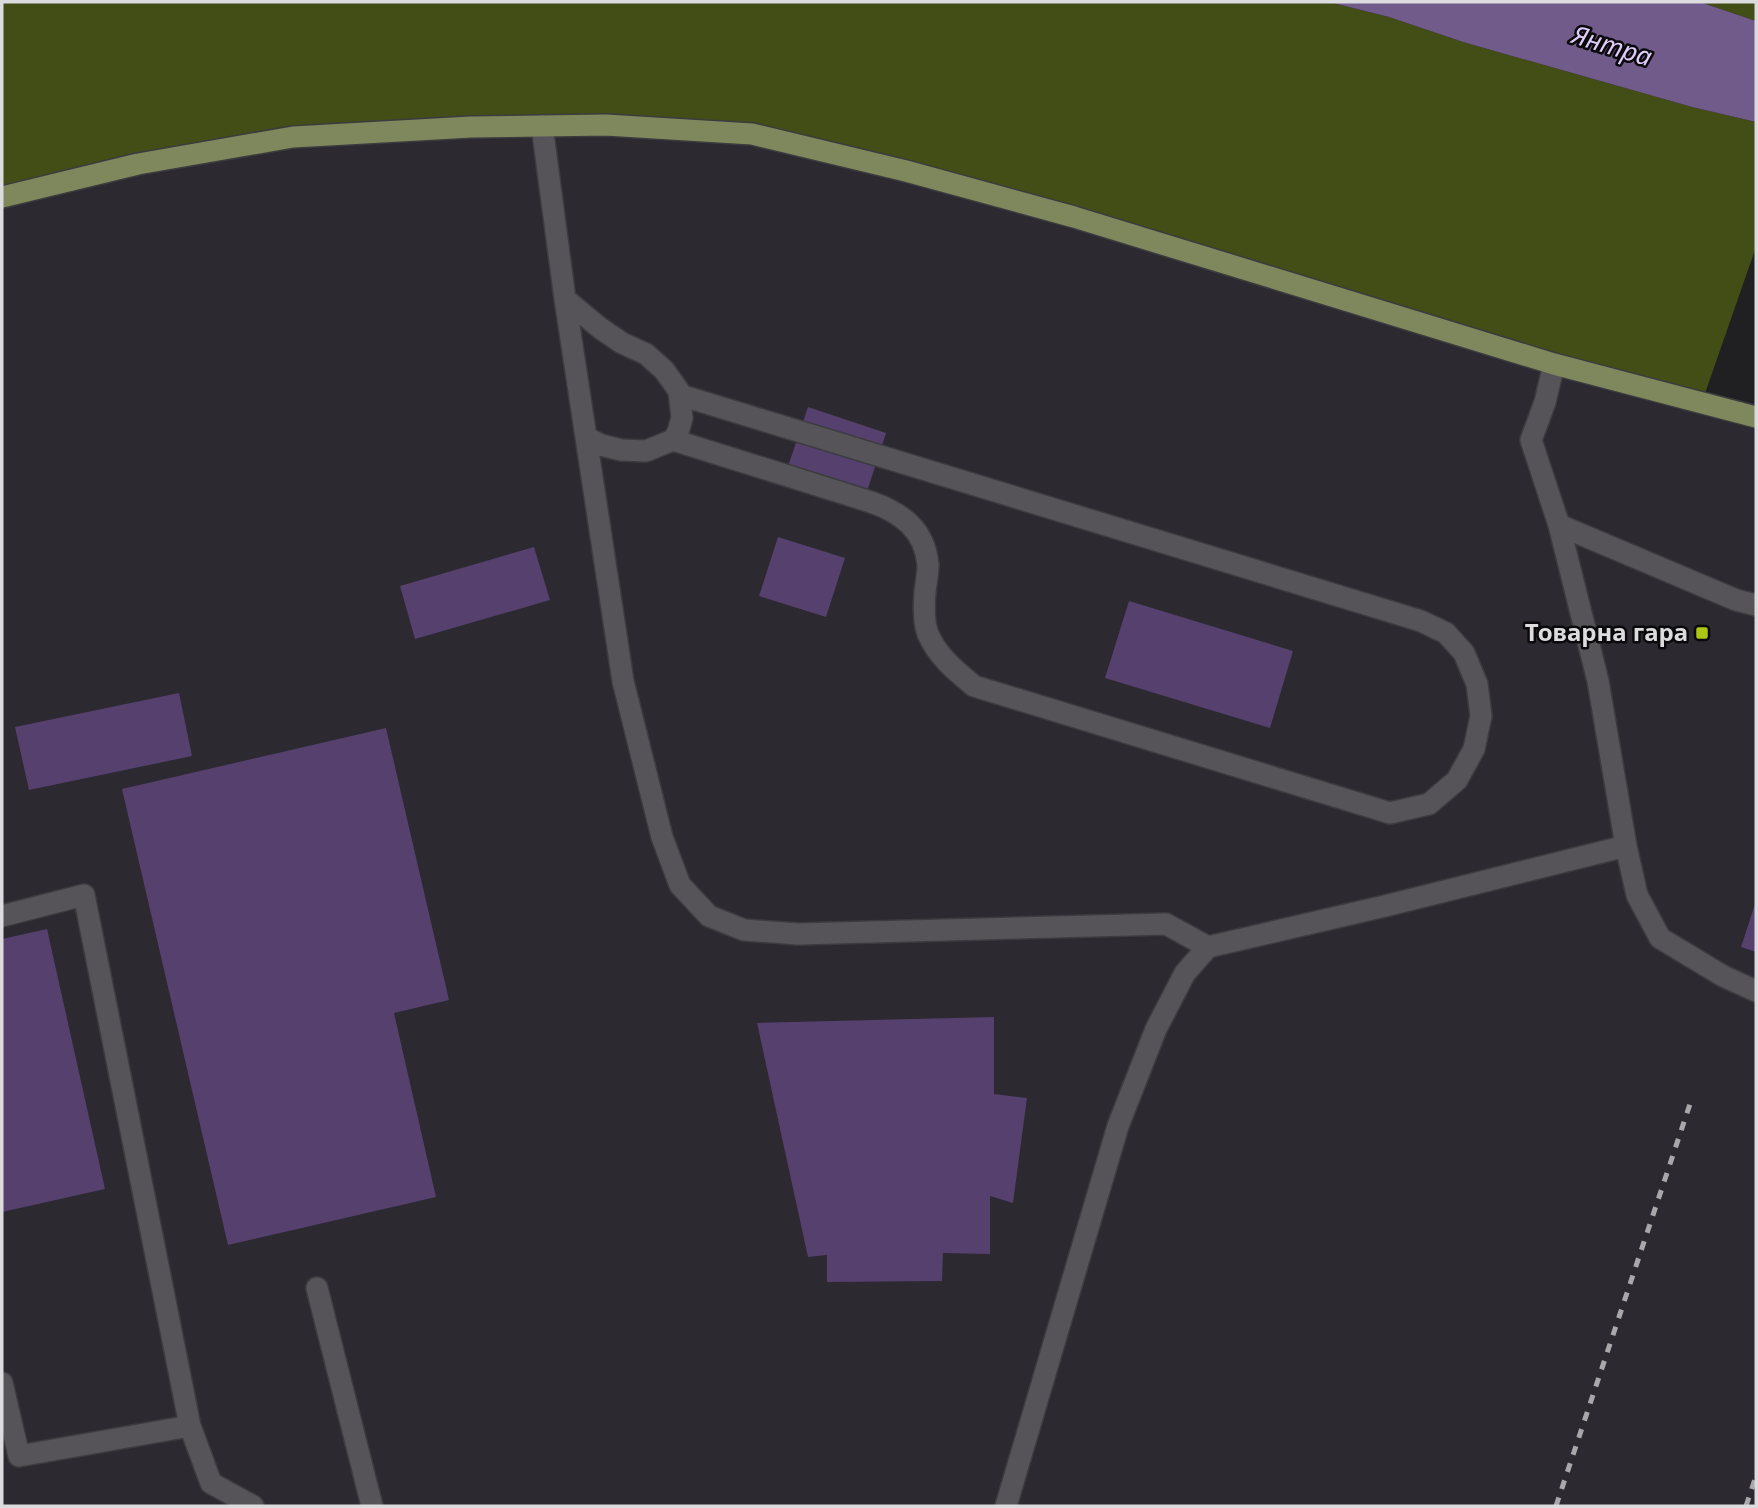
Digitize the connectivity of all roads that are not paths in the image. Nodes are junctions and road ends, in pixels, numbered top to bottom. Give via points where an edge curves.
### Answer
1 (542, 127) junction
2 (2, 197) edge
3 (565, 299) junction
4 (1554, 364) junction
5 (680, 395) junction
6 (1756, 417) edge
7 (587, 438) junction
8 (673, 440) junction
9 (1559, 525) junction
10 (1756, 605) edge
11 (1626, 846) junction
12 (2, 916) edge
13 (1208, 947) junction
14 (1756, 991) edge
15 (317, 1288) dead end
16 (2, 1383) edge
17 (190, 1426) junction
18 (253, 1506) edge
19 (372, 1506) edge
20 (1006, 1506) edge

1 - 2 main road via 293,138 138,164
1 - 3 lane
1 - 4 main road via 606,125 752,134 1061,214
3 - 5 lane via 622,343 646,354 664,370
3 - 7 lane
4 - 6 main road
4 - 9 lane via 1531,440
5 - 8 lane via 682,418
5 - 8 lane via 1421,621 1446,633 1464,653 1477,684 1481,716 1474,749 1457,780 1429,804 1390,813 974,686 943,659 927,633 928,565 920,535 901,517 883,506
7 - 8 lane via 621,450 646,451
7 - 13 lane via 623,681 662,838 680,885 709,916 744,930 798,934 1166,924
9 - 10 lane
9 - 11 lane via 1598,681
11 - 13 lane
11 - 14 lane via 1637,895 1660,938
12 - 17 lane via 84,895
13 - 20 lane via 1185,974 1156,1029 1118,1126
15 - 19 lane
16 - 17 lane via 19,1456
17 - 18 lane via 211,1483

